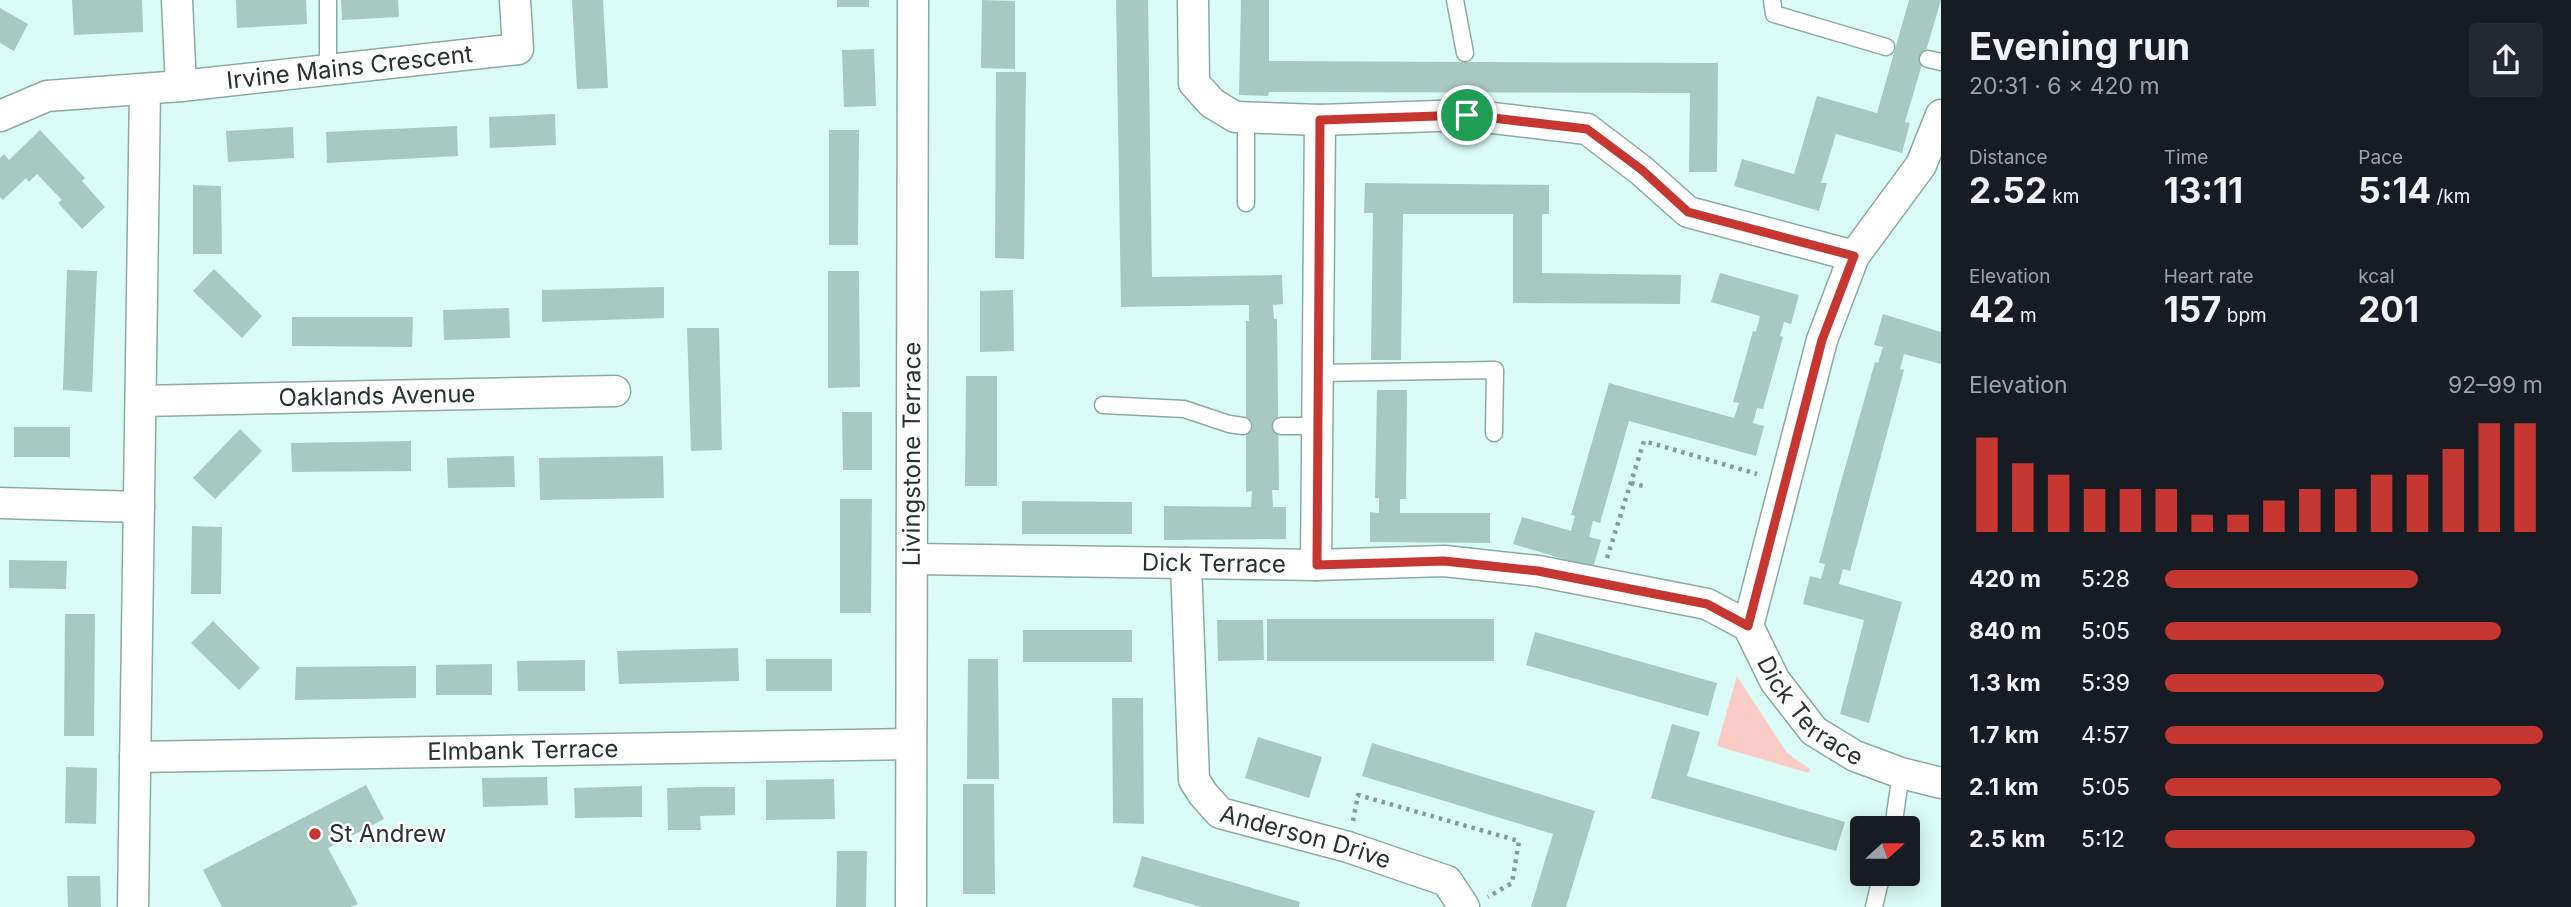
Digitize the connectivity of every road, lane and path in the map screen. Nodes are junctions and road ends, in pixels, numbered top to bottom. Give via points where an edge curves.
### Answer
1 (177, 0) edge
2 (328, 0) edge
3 (515, 0) edge
4 (913, 0) edge
5 (1193, 0) edge
6 (1455, 0) edge
7 (1772, 0) edge
8 (1886, 47) dead end
9 (1465, 53) dead end
10 (328, 70) junction
11 (181, 86) junction
12 (145, 89) junction
13 (1941, 115) edge
14 (0, 116) edge
15 (1246, 117) junction
16 (1320, 120) junction
17 (1246, 203) dead end
18 (1854, 256) junction
19 (1319, 373) junction
20 (615, 391) dead end
21 (141, 401) junction
22 (1103, 405) dead end
23 (1243, 426) dead end
24 (1281, 426) dead end
25 (1318, 426) junction
26 (1494, 433) dead end
27 (1785, 482) junction
28 (1631, 483) junction
29 (1643, 486) dead end
30 (0, 503) edge
31 (139, 507) junction
32 (913, 559) junction
33 (1186, 563) junction
34 (1317, 565) junction
35 (1599, 583) junction
36 (1748, 626) junction
37 (911, 744) junction
38 (135, 757) junction
39 (1900, 773) junction
40 (1941, 783) edge
41 (1895, 816) edge
42 (1348, 847) junction
43 (1879, 886) edge
44 (1473, 904) edge
45 (133, 907) edge
46 (911, 907) edge
47 (1874, 907) edge

1 - 11 street
2 - 10 lane
3 - 10 street, Irvine Mains Crescent via 518,49
4 - 32 street, Livingstone Terrace
5 - 15 street via 1194,83 1212,103 1235,117
6 - 9 lane
7 - 8 lane via 1774,14
10 - 11 street, Irvine Mains Crescent
11 - 12 street, Irvine Mains Crescent
12 - 14 street, Irvine Mains Crescent via 47,96
12 - 21 street
13 - 18 street via 1921,165
15 - 16 street
15 - 17 lane
16 - 18 street via 1467,106 1587,129 1688,212
16 - 19 street
18 - 27 street via 1822,340
19 - 25 street
19 - 26 lane via 1495,370
20 - 21 street, Oaklands Avenue
21 - 31 street
22 - 23 lane via 1184,409
24 - 25 lane
25 - 34 street
27 - 28 path via 1644,441
27 - 36 street
28 - 29 path
28 - 35 path
30 - 31 street
31 - 38 street
32 - 33 street, Dick Terrace
32 - 37 street, Livingstone Terrace
33 - 34 street, Dick Terrace
33 - 42 street, Anderson Drive via 1194,780 1220,813
34 - 35 street, Dick Terrace via 1444,561
35 - 36 street, Dick Terrace via 1707,604
36 - 39 street, Dick Terrace via 1775,681 1814,732
37 - 38 street, Elmbank Terrace
37 - 46 street, Livingstone Terrace
38 - 45 street
39 - 40 street, Dick Terrace
39 - 41 lane
42 - 44 street, Anderson Drive via 1447,881
42 - 44 path via 1358,795 1519,841 1512,883
43 - 47 lane

